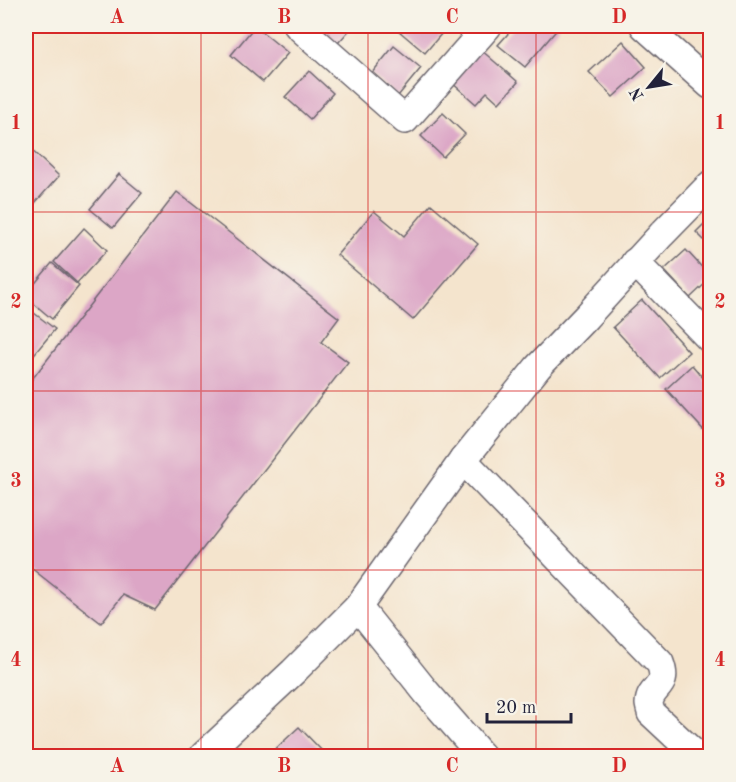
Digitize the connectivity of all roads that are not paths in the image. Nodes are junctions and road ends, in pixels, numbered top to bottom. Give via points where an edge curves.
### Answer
1 (298, 26) edge
2 (488, 26) edge
3 (644, 26) edge
4 (711, 85) edge
5 (711, 185) edge
6 (635, 262) junction
7 (711, 339) edge
8 (463, 460) junction
9 (358, 607) junction
10 (203, 756) edge
11 (482, 756) edge
12 (697, 756) edge

1 - 2 street via 405,120
3 - 4 street
5 - 6 street
6 - 7 street
6 - 8 street via 538,367
8 - 9 street
8 - 12 street via 660,663 663,681 651,696 651,713
9 - 10 street
9 - 11 street

